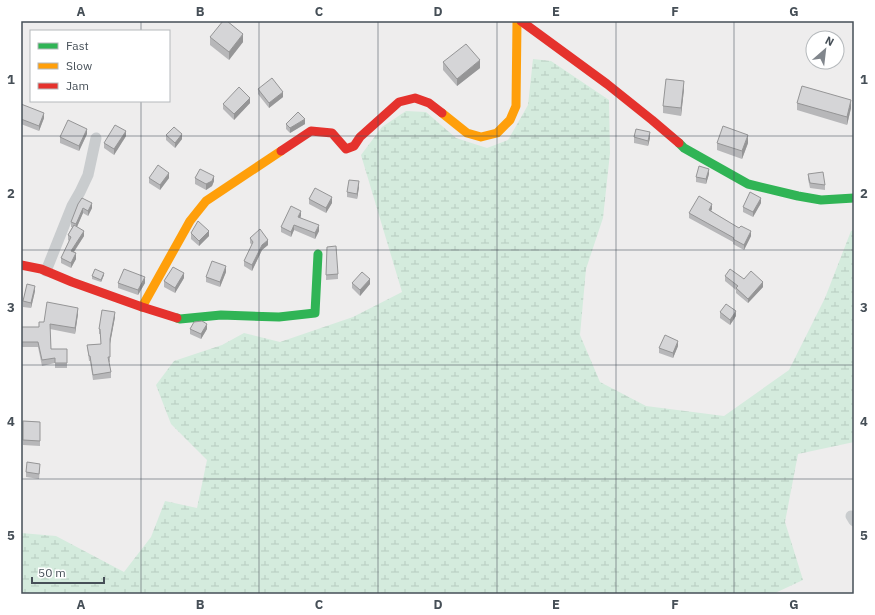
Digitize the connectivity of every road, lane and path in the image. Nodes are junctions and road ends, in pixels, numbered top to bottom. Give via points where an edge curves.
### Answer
1 (517, 21) edge
2 (521, 21) edge
3 (96, 138) dead end
4 (854, 198) edge
5 (318, 254) dead end
6 (21, 265) edge
7 (46, 271) junction
8 (142, 307) junction

1 - 8 street via 516,106 510,120 497,133 481,138 467,133 429,103 415,98 399,102 354,146 346,149 332,133 311,131 206,201 190,221
2 - 4 street via 608,84 684,148 748,184 821,200
3 - 7 street via 88,175 72,206
5 - 8 street via 314,313 279,317 220,315 180,319
6 - 7 street
7 - 8 street

